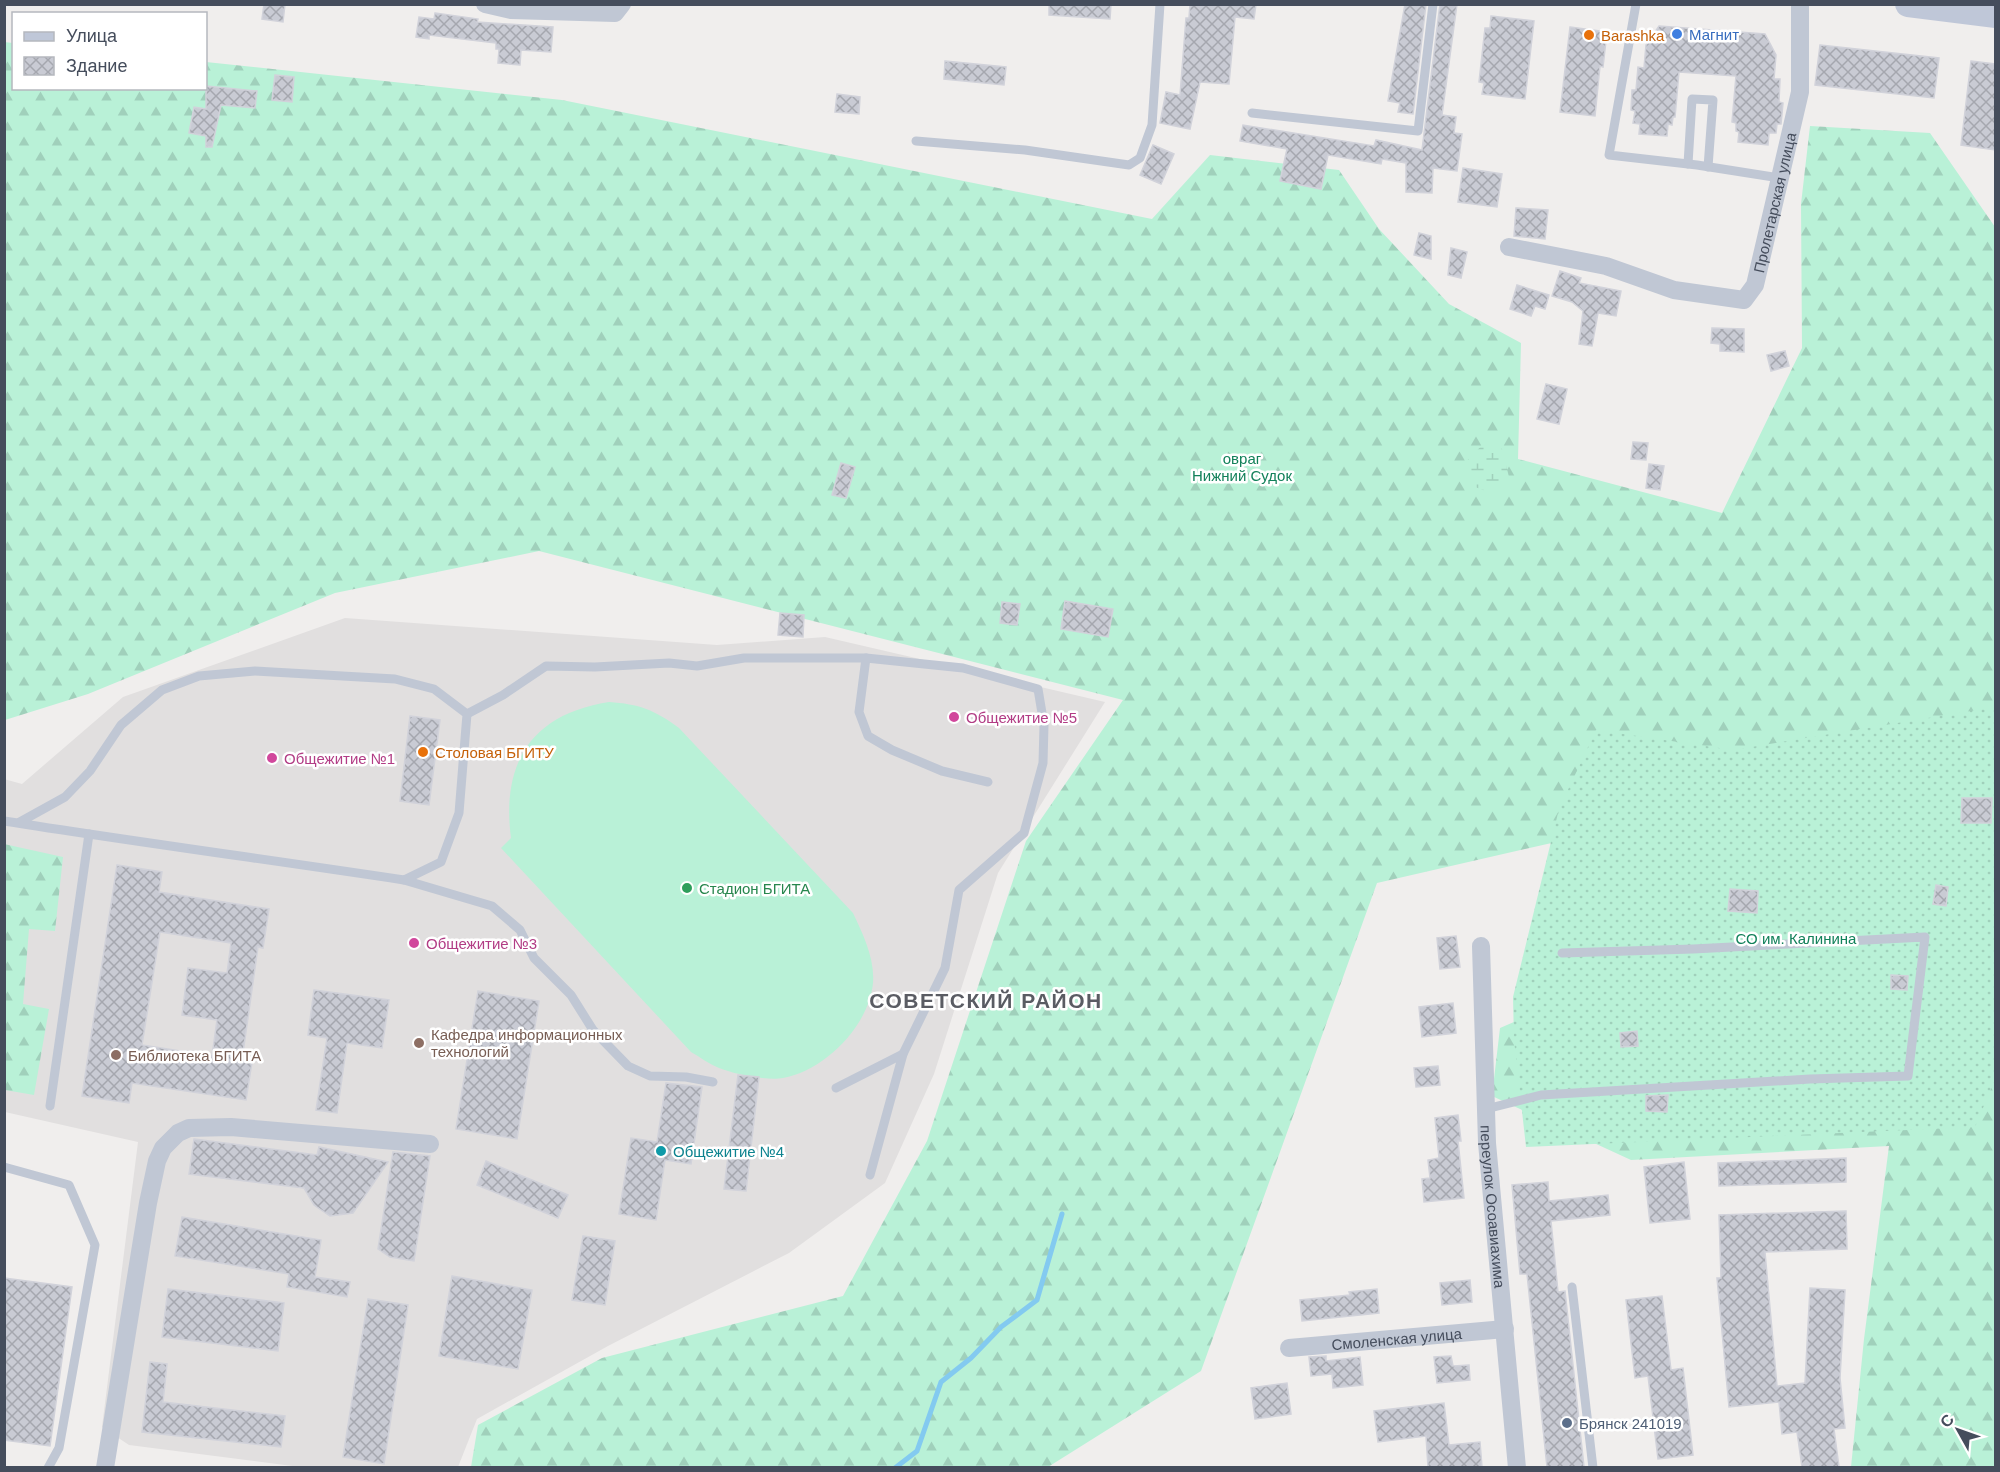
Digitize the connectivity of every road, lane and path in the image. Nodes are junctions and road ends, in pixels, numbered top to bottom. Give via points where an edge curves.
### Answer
1 (485, 4) edge
2 (622, 4) edge
3 (1160, 4) edge
4 (1433, 4) edge
5 (1636, 4) edge
6 (1800, 4) edge
7 (1908, 4) edge
8 (1987, 11) edge
9 (1252, 112) dead end
10 (916, 141) dead end
11 (1688, 164) junction
12 (1708, 167) junction
13 (1780, 178) junction
14 (1509, 247) dead end
15 (866, 658) junction
16 (467, 714) junction
17 (988, 782) dead end
18 (4, 821) edge
19 (18, 823) junction
20 (89, 834) junction
21 (404, 880) junction
22 (1481, 946) dead end
23 (1562, 954) dead end
24 (903, 1054) junction
25 (713, 1082) dead end
26 (836, 1088) dead end
27 (50, 1106) dead end
28 (1486, 1109) junction
29 (430, 1144) dead end
30 (4, 1167) edge
31 (870, 1175) dead end
32 (1572, 1287) dead end
33 (1505, 1329) junction
34 (1289, 1348) dead end
35 (48, 1467) edge
36 (105, 1467) edge
37 (1517, 1467) edge
38 (1593, 1467) edge

1 - 2 street via 511,10 615,13
3 - 10 lane via 1152,125 1140,158 1130,165 1025,150
4 - 9 lane via 1418,131
5 - 11 lane via 1609,155
6 - 13 street, Пролетарская улица via 1800,92
7 - 8 main road
11 - 12 lane
11 - 12 lane via 1692,99 1713,100
12 - 13 lane
13 - 14 street, Пролетарская улица via 1755,285 1743,300 1674,290 1606,266
15 - 16 lane via 744,658 697,666 546,666
15 - 17 lane via 859,712 868,736 942,771
15 - 24 lane via 963,668 1038,689 1044,725 1043,763 1023,833 959,890 945,969
16 - 19 lane via 434,689 395,679 255,671 199,676 162,690 121,725 90,771 65,797
16 - 21 lane via 459,813 441,862
18 - 19 lane
19 - 20 lane
20 - 21 lane
20 - 27 lane
21 - 25 lane via 492,906 520,930 534,958 571,995 593,1030 628,1066 650,1076
22 - 28 street, переулок Осоавиахима
23 - 28 lane via 1925,938 1908,1076 1542,1095
24 - 26 lane
24 - 31 lane
28 - 33 street, переулок Осоавиахима
29 - 36 street via 231,1128 189,1128 169,1141 157,1161 148,1203
30 - 35 lane via 69,1185 95,1245 59,1448
32 - 38 lane
33 - 34 street, Смоленская улица
33 - 37 street, переулок Осоавиахима

